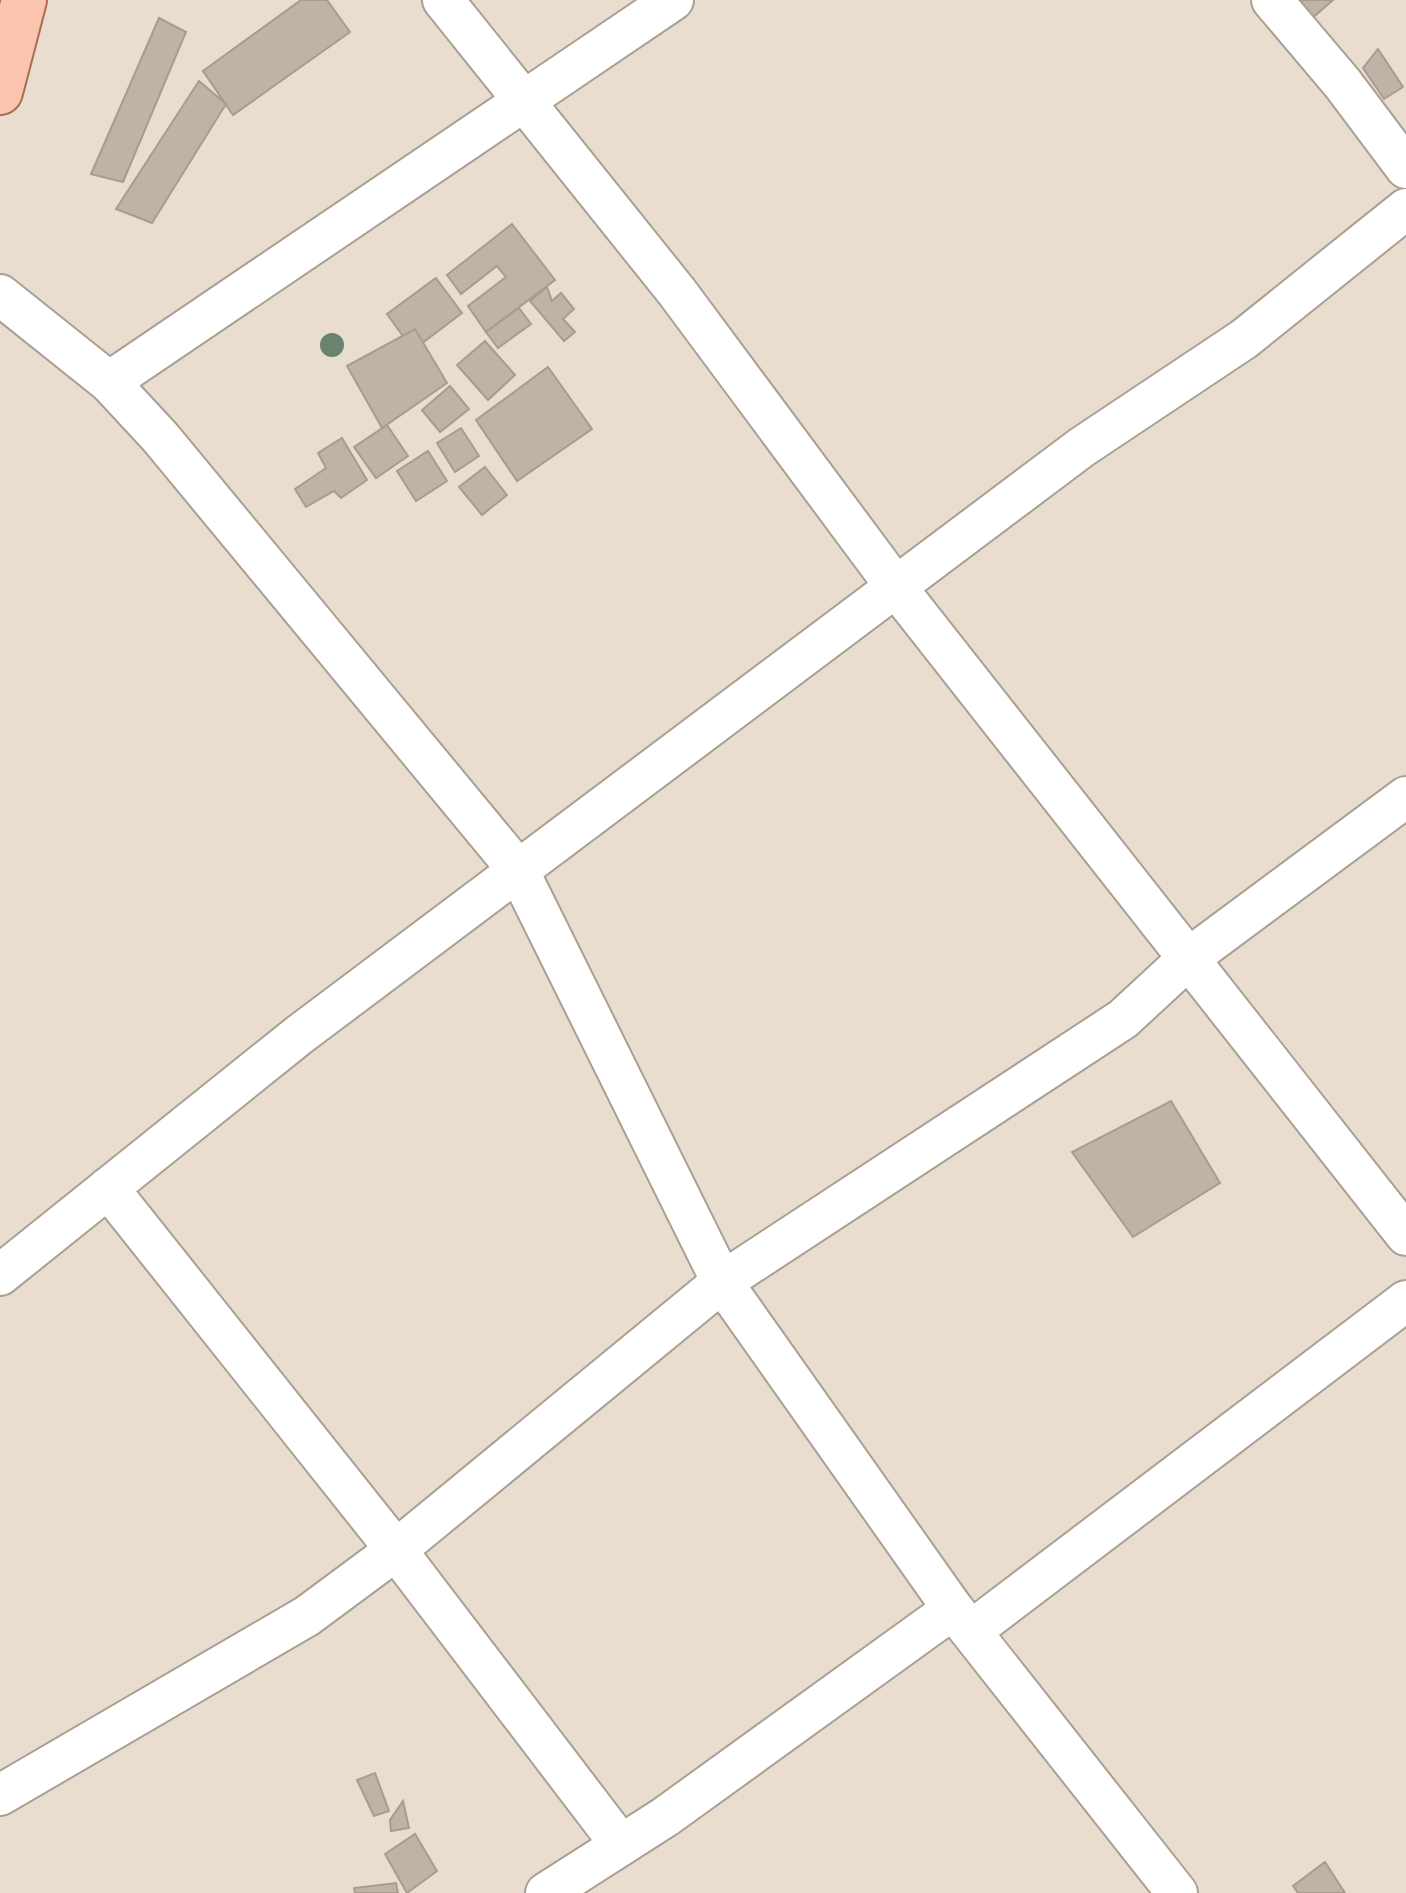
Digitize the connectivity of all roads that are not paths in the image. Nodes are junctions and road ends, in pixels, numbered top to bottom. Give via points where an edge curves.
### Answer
1 (24, 0) edge
2 (443, 0) edge
3 (673, 0) edge
4 (1272, 0) edge
5 (0, 92) edge
6 (523, 100) junction
7 (1406, 168) edge
8 (1406, 209) edge
9 (0, 295) edge
10 (109, 382) junction
11 (896, 587) junction
12 (1406, 797) edge
13 (518, 870) junction
14 (1189, 958) junction
15 (108, 1188) junction
16 (1406, 1235) edge
17 (0, 1275) edge
18 (722, 1282) junction
19 (1406, 1301) edge
20 (396, 1550) junction
21 (962, 1620) junction
22 (0, 1795) edge
23 (621, 1845) junction
24 (546, 1893) edge
25 (1177, 1893) edge

1 - 5 main road
2 - 6 street
3 - 6 street
4 - 7 street
6 - 10 street
6 - 11 street via 677,292
8 - 11 street via 1244,339 1082,447
9 - 10 street
10 - 13 street
11 - 13 street
11 - 14 street
12 - 14 street
13 - 15 street
13 - 18 street
14 - 16 street
14 - 18 street via 1123,1019
15 - 17 street
15 - 20 street
18 - 20 street
18 - 21 street
19 - 21 street
20 - 22 street via 307,1616
20 - 23 street
21 - 23 street
21 - 25 street
23 - 24 street

